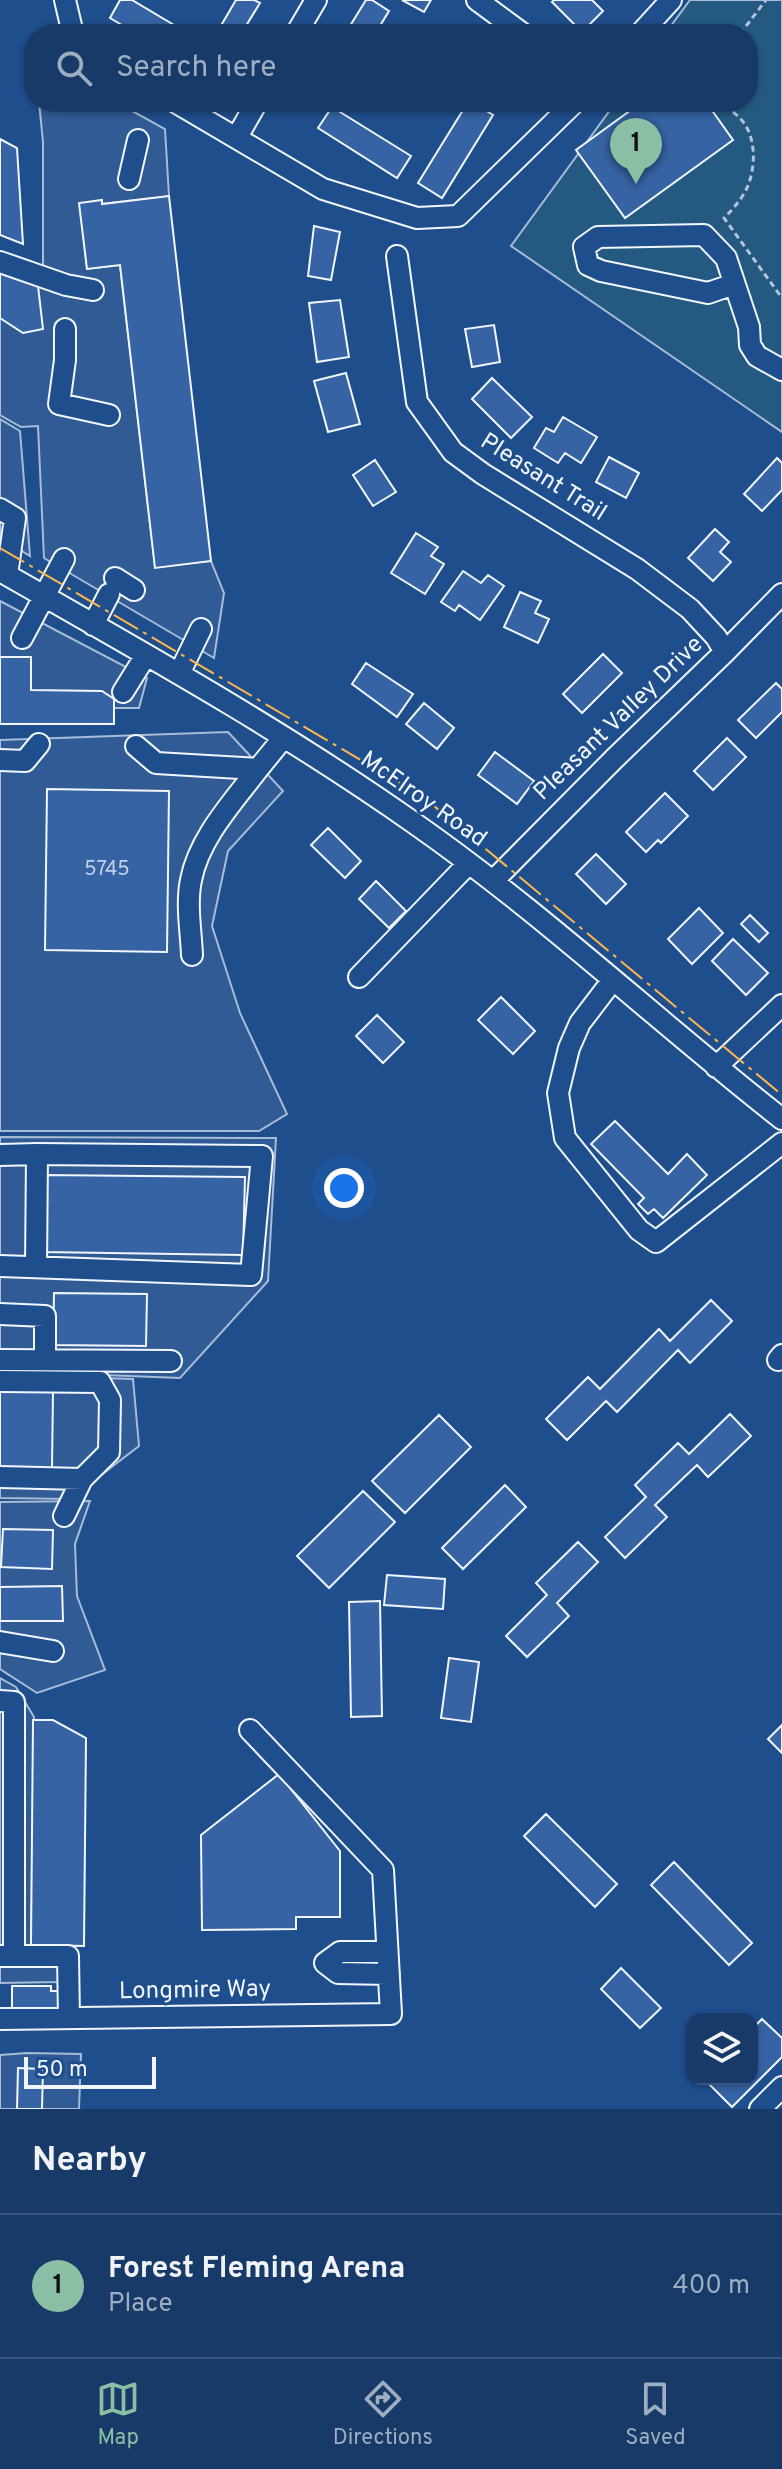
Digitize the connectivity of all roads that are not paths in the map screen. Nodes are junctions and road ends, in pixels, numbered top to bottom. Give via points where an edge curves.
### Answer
1 (65, 0) edge
2 (316, 0) edge
3 (477, 0) edge
4 (671, 0) edge
5 (71, 24) edge
6 (302, 24) edge
7 (509, 24) edge
8 (649, 24) edge
9 (193, 112) edge
10 (251, 112) edge
11 (565, 112) edge
12 (237, 137) junction
13 (138, 140) dead end
14 (129, 179) dead end
15 (397, 256) dead end
16 (0, 262) edge
17 (734, 284) junction
18 (93, 290) dead end
19 (65, 329) dead end
20 (782, 370) edge
21 (109, 415) dead end
22 (0, 509) edge
23 (64, 559) dead end
24 (3, 573) edge
25 (134, 590) dead end
26 (782, 594) edge
27 (44, 597) junction
28 (93, 625) junction
29 (201, 629) dead end
30 (22, 638) dead end
31 (725, 652) junction
32 (146, 655) junction
33 (179, 674) junction
34 (123, 692) dead end
35 (284, 737) junction
36 (39, 744) dead end
37 (136, 746) dead end
38 (0, 760) edge
39 (258, 769) junction
40 (469, 863) junction
41 (493, 881) junction
42 (192, 955) dead end
43 (359, 977) dead end
44 (612, 981) junction
45 (782, 1005) edge
46 (716, 1067) junction
47 (782, 1119) edge
48 (782, 1143) edge
49 (37, 1154) junction
50 (0, 1155) edge
51 (0, 1266) edge
52 (36, 1267) junction
53 (0, 1314) edge
54 (45, 1359) junction
55 (0, 1360) edge
56 (171, 1361) dead end
57 (0, 1381) edge
58 (0, 1477) edge
59 (82, 1479) junction
60 (64, 1516) dead end
61 (0, 1642) edge
62 (53, 1651) dead end
63 (0, 1701) edge
64 (250, 1730) dead end
65 (8, 1750) edge
66 (387, 1952) junction
67 (7, 1956) edge
68 (389, 1974) junction
69 (69, 2018) junction
70 (0, 2019) edge
71 (782, 2087) edge
72 (760, 2109) edge

1 - 5 street
2 - 6 street
3 - 7 street
4 - 8 street
9 - 12 street
10 - 12 street
11 - 12 street via 458,216 417,218 323,189
13 - 14 street
15 - 31 street, Pleasant Trail via 417,402 453,452 637,569 690,609
16 - 18 street
17 - 17 street via 726,258 704,235 598,237 584,247 588,265 601,271 708,293
17 - 20 street via 750,345 757,356
19 - 21 street via 59,404
22 - 24 street via 15,518
23 - 27 street
24 - 27 street, McElroy Road
25 - 28 street via 112,586
26 - 31 street, Pleasant Valley Drive
27 - 28 street, McElroy Road
27 - 30 street
28 - 32 street, McElroy Road
29 - 33 street
31 - 41 street, Pleasant Valley Drive
32 - 33 street, McElroy Road
32 - 34 street
33 - 35 street, McElroy Road
35 - 39 street
35 - 40 street, McElroy Road
36 - 38 street via 25,761
37 - 39 street via 156,763
39 - 42 street via 200,853 191,879
40 - 41 street, McElroy Road
40 - 43 street
41 - 44 street, McElroy Road
44 - 46 street, McElroy Road
44 - 48 street via 580,1023 558,1093 565,1138 639,1230 656,1242
45 - 46 street
46 - 47 street, McElroy Road
49 - 50 street
49 - 52 street
49 - 52 street via 262,1156 251,1275
51 - 52 street
53 - 54 street via 45,1316
54 - 55 street
54 - 56 street
57 - 59 street via 100,1382 110,1400 109,1452
58 - 59 street
59 - 60 street
61 - 62 street
63 - 65 street via 14,1702
64 - 66 street via 383,1870
65 - 67 street
66 - 68 street
66 - 68 street via 340,1952 325,1963 338,1973
67 - 69 street via 68,1956
68 - 69 street, Longmire Way via 391,2014
69 - 70 street, Longmire Way
71 - 72 street

